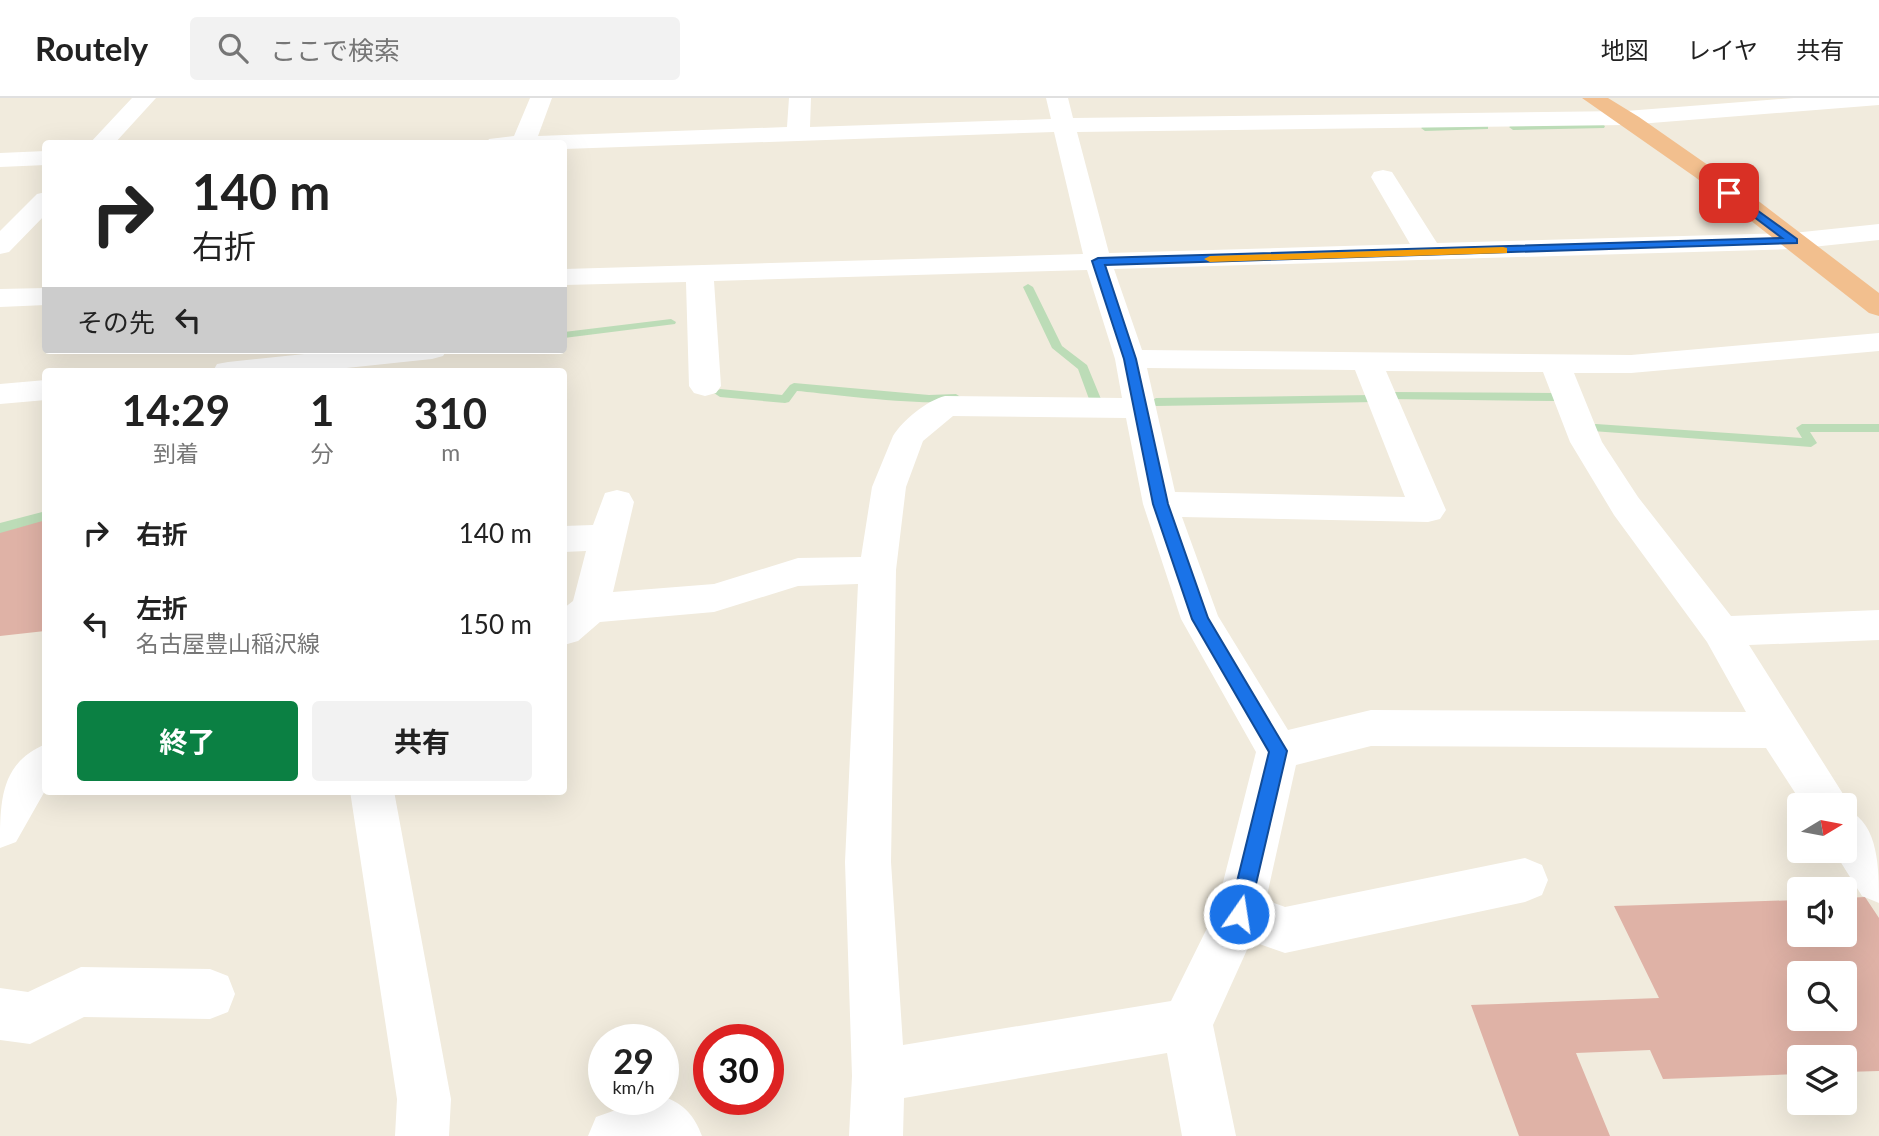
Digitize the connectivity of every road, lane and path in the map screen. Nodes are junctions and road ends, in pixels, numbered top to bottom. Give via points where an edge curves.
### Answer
1 (145, 98) edge
2 (541, 98) edge
3 (800, 98) edge
4 (1058, 98) edge
5 (1318, 98) edge
6 (1593, 98) edge
7 (1879, 98) edge
8 (1826, 100) edge
9 (1626, 118) junction
10 (1340, 122) junction
11 (1064, 125) junction
12 (798, 134) junction
13 (104, 140) edge
14 (524, 140) edge
15 (567, 142) edge
16 (42, 158) edge
17 (0, 160) edge
18 (1383, 177) dead end
19 (42, 204) edge
20 (1879, 232) edge
21 (1793, 241) junction
22 (0, 246) edge
23 (1429, 253) junction
24 (1098, 261) junction
25 (700, 273) junction
26 (567, 277) edge
27 (42, 296) edge
28 (0, 298) edge
29 (1879, 307) edge
30 (1879, 342) edge
31 (393, 354) edge
32 (1130, 359) junction
33 (1367, 362) junction
34 (1555, 365) junction
35 (257, 368) edge
36 (705, 386) dead end
37 (42, 390) edge
38 (0, 394) edge
39 (1141, 408) junction
40 (1160, 504) junction
41 (567, 538) edge
42 (877, 570) junction
43 (577, 619) edge
44 (1879, 625) edge
45 (1721, 631) junction
46 (1777, 730) junction
47 (1278, 751) junction
48 (42, 765) edge
49 (1820, 793) edge
50 (373, 795) edge
51 (0, 828) edge
52 (1857, 849) edge
53 (1525, 880) dead end
54 (1879, 881) edge
55 (1239, 914) junction
56 (210, 994) dead end
57 (0, 1014) edge
58 (1187, 1024) junction
59 (878, 1076) junction
60 (422, 1136) edge
61 (615, 1136) edge
62 (675, 1136) edge
63 (876, 1136) edge
64 (1209, 1136) edge

1 - 13 street
2 - 14 street
3 - 12 street
4 - 11 street
5 - 10 street
6 - 9 main road
7 - 8 street
8 - 9 street
9 - 10 street
9 - 21 main road
10 - 11 street
11 - 12 street
11 - 24 street
12 - 15 street
16 - 17 street
18 - 23 street
19 - 22 street
20 - 21 street
21 - 23 street
21 - 29 main road
23 - 24 street
24 - 25 street
24 - 32 street
25 - 26 street
25 - 36 street
27 - 28 street
30 - 34 street via 1631,364
31 - 35 street
32 - 33 street
32 - 39 street
33 - 34 street
33 - 40 street via 1428,510
34 - 45 street via 1593,453 1626,506
37 - 38 street
39 - 40 street
39 - 42 street via 945,406 909,436 889,486
40 - 47 street via 1200,619
41 - 43 street via 613,520
42 - 43 street via 797,572 714,598
42 - 59 street via 868,862
44 - 45 street
45 - 46 street
46 - 47 street via 1371,729
46 - 49 street
47 - 55 street
48 - 51 street via 33,771
50 - 60 street via 424,1099
52 - 54 street
53 - 55 street via 1285,930
55 - 58 street
56 - 57 street via 81,992 30,1018
58 - 59 street
58 - 64 street
59 - 63 street
61 - 62 street via 661,1122

